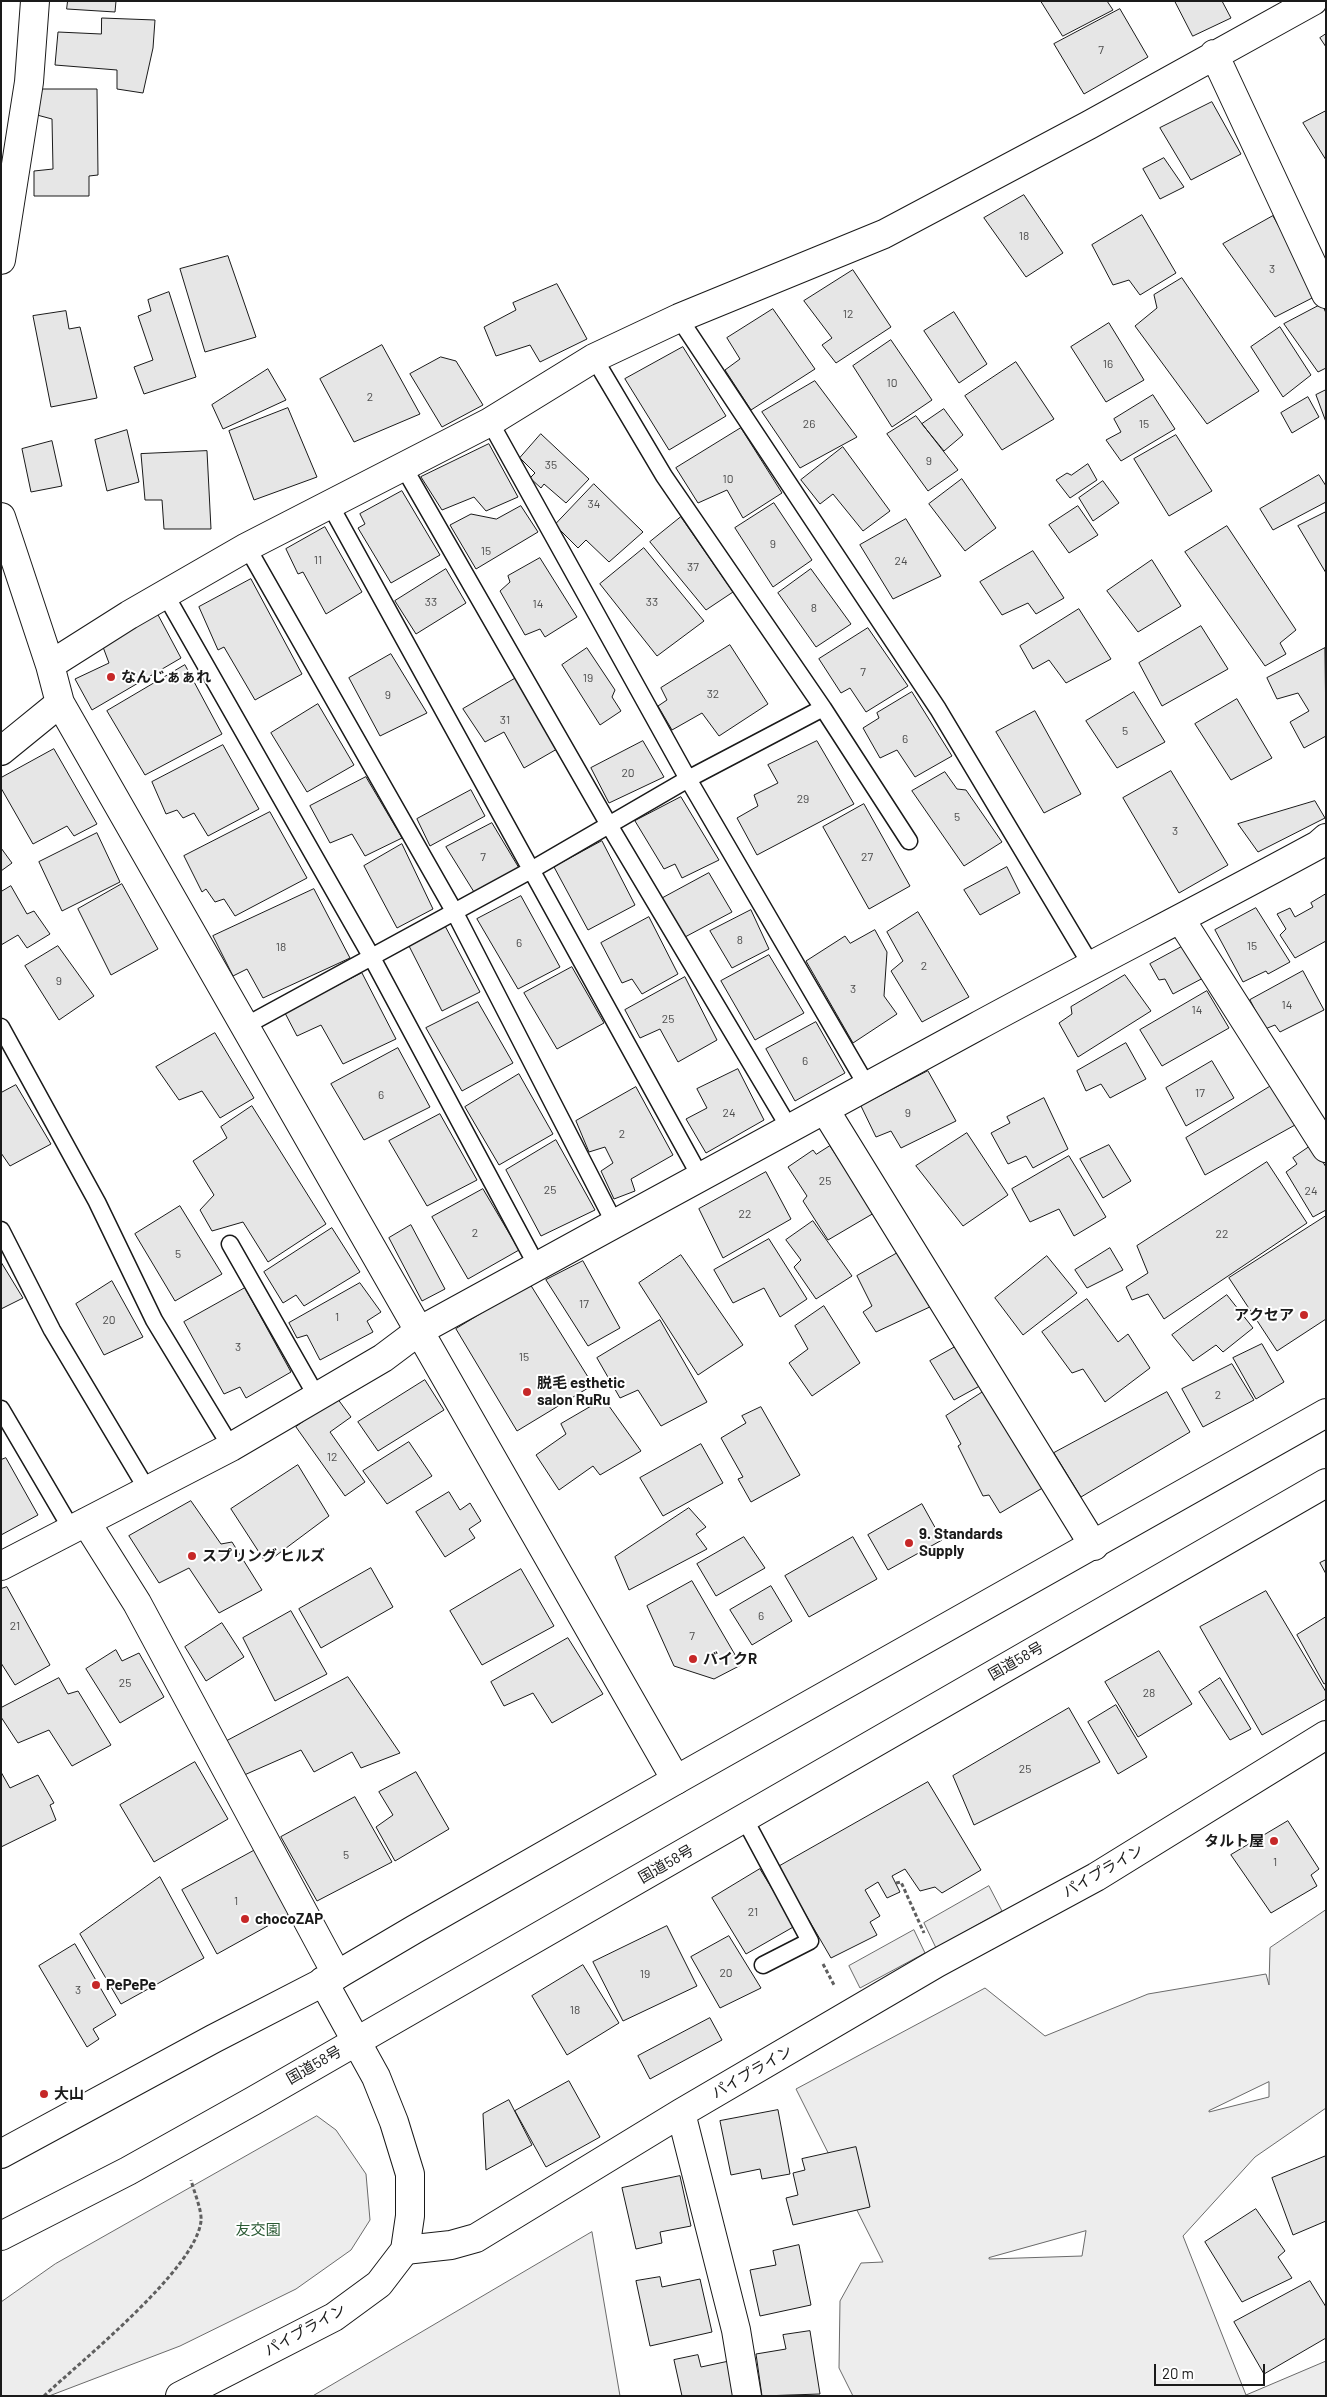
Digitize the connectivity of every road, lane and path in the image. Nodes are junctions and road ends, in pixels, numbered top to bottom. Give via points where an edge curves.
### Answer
1 (35, 1) edge
2 (1313, 1) edge
3 (1214, 54) junction
4 (1, 260) edge
5 (1326, 294) edge
6 (679, 318) junction
7 (594, 358) junction
8 (490, 422) junction
9 (403, 466) junction
10 (329, 504) junction
11 (1, 516) edge
12 (247, 547) junction
13 (165, 594) junction
14 (50, 665) junction
15 (60, 703) junction
16 (823, 708) junction
17 (1, 751) edge
18 (688, 779) junction
19 (609, 825) junction
20 (1326, 838) edge
21 (909, 841) dead end
22 (533, 869) junction
23 (454, 911) junction
24 (1181, 920) junction
25 (371, 956) junction
26 (1092, 965) junction
27 (245, 1026) junction
28 (1, 1027) edge
29 (867, 1086) junction
30 (825, 1110) junction
31 (790, 1129) junction
32 (1326, 1148) edge
33 (701, 1178) junction
34 (615, 1224) junction
35 (1, 1230) edge
36 (230, 1244) dead end
37 (537, 1266) junction
38 (419, 1331) junction
39 (317, 1397) junction
40 (1, 1409) edge
41 (1326, 1413) edge
42 (231, 1447) junction
43 (1326, 1483) edge
44 (148, 1491) junction
45 (79, 1526) junction
46 (1094, 1546) junction
47 (1, 1566) edge
48 (1326, 1735) edge
49 (676, 1780) junction
50 (744, 1818) junction
51 (896, 1883) dead end
52 (821, 1960) dead end
53 (937, 1963) junction
54 (763, 1965) dead end
55 (330, 1978) junction
56 (838, 1992) dead end
57 (356, 2041) junction
58 (681, 2113) junction
59 (1, 2154) edge
60 (192, 2180) dead end
61 (1, 2236) edge
62 (405, 2250) junction
63 (44, 2396) edge
64 (180, 2396) edge
65 (748, 2396) edge

1 - 4 main road via 28,82
2 - 3 main road
3 - 5 main road
3 - 6 main road via 884,234
6 - 7 main road
6 - 26 lane via 938,709
7 - 8 main road
7 - 16 lane via 664,476
8 - 9 main road
8 - 18 lane
9 - 10 main road
9 - 19 lane
10 - 12 main road
10 - 22 lane
11 - 14 main road
12 - 13 main road
12 - 23 lane
13 - 14 main road
13 - 25 lane
14 - 15 main road
15 - 17 main road
15 - 27 main road
16 - 18 lane
16 - 21 lane
18 - 19 lane
18 - 29 lane
19 - 22 lane
19 - 31 lane
20 - 24 main road
22 - 23 lane
22 - 33 lane
23 - 25 lane
23 - 34 lane
24 - 26 main road
24 - 32 main road
25 - 27 lane
25 - 37 lane
26 - 29 main road
27 - 38 main road
28 - 42 lane via 97,1202 154,1320
29 - 30 main road
30 - 31 main road
30 - 46 main road
31 - 33 main road
33 - 34 main road
34 - 37 main road
35 - 44 lane via 52,1330
36 - 39 lane
37 - 38 main road
38 - 39 main road via 383,1358
38 - 49 main road
39 - 42 main road
40 - 45 lane
41 - 46 main road
42 - 44 main road
43 - 50 main road, 国道58号
44 - 45 main road
45 - 47 main road
45 - 55 main road via 137,1603
46 - 49 main road
48 - 53 main road, パイプライン via 1096,1877
49 - 55 main road
50 - 54 lane via 810,1941
50 - 57 main road, 国道58号
51 - 53 path via 901,1882
52 - 56 path
53 - 58 main road, パイプライン
55 - 57 main road
55 - 59 main road
57 - 61 main road, 国道58号 via 128,2171
57 - 62 main road via 376,2077 410,2174 410,2216
58 - 62 main road, パイプライン via 476,2238 451,2245
58 - 65 main road via 736,2330
60 - 63 path via 201,2221 190,2251 156,2293
62 - 64 main road, パイプライン via 379,2284 334,2317

